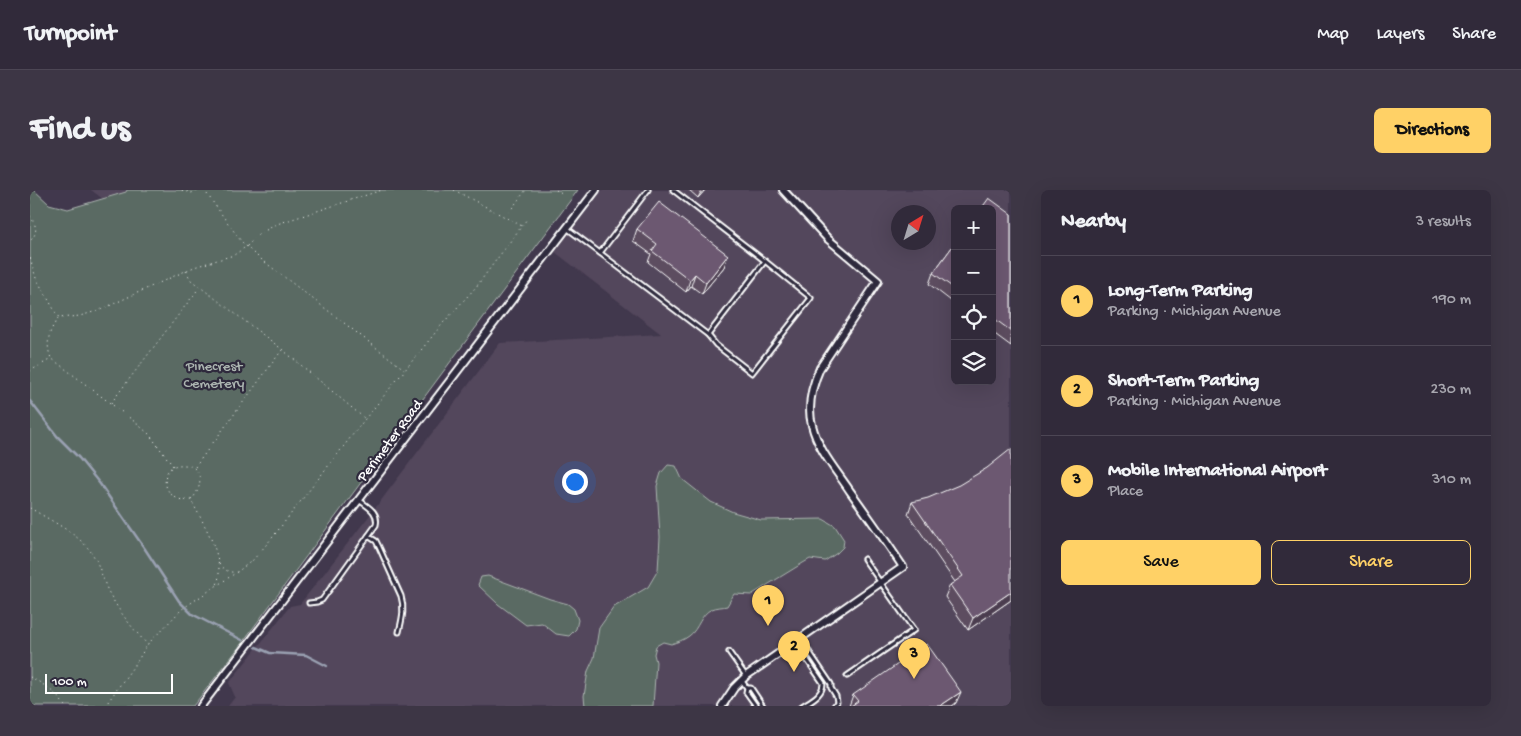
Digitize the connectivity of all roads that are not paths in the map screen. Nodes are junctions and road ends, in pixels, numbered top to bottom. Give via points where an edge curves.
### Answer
1 (596, 190) edge
2 (648, 190) edge
3 (673, 190) edge
4 (782, 190) edge
5 (568, 228) junction
6 (600, 253) junction
7 (765, 261) junction
8 (708, 335) junction
9 (359, 500) junction
10 (368, 536) junction
11 (864, 559) dead end
12 (880, 582) junction
13 (309, 603) dead end
14 (399, 632) dead end
15 (798, 640) junction
16 (804, 650) junction
17 (729, 652) dead end
18 (847, 676) dead end
19 (744, 678) junction
20 (747, 688) junction
21 (201, 706) edge
22 (722, 706) edge
23 (756, 706) edge
24 (763, 706) edge
25 (802, 706) edge
26 (834, 706) edge

1 - 5 street, Perimeter Road
2 - 6 lane
3 - 7 lane
4 - 12 street via 828,239 878,281 820,368 811,396 811,423 832,466 903,567
5 - 6 lane
5 - 9 street, Perimeter Road
6 - 8 lane
7 - 8 lane
7 - 8 lane via 812,298 752,373
9 - 10 lane via 376,514 378,520
9 - 21 street, Perimeter Road
10 - 13 lane via 322,600
10 - 14 lane via 376,541 402,596 404,615
11 - 12 lane
12 - 15 street
12 - 18 lane via 914,630
15 - 16 lane
15 - 19 street
16 - 25 lane via 803,654 823,683 823,688
16 - 26 lane via 808,650 831,684 837,702
17 - 19 lane
19 - 20 lane
19 - 22 street
20 - 23 lane via 746,692
20 - 24 lane via 751,688

